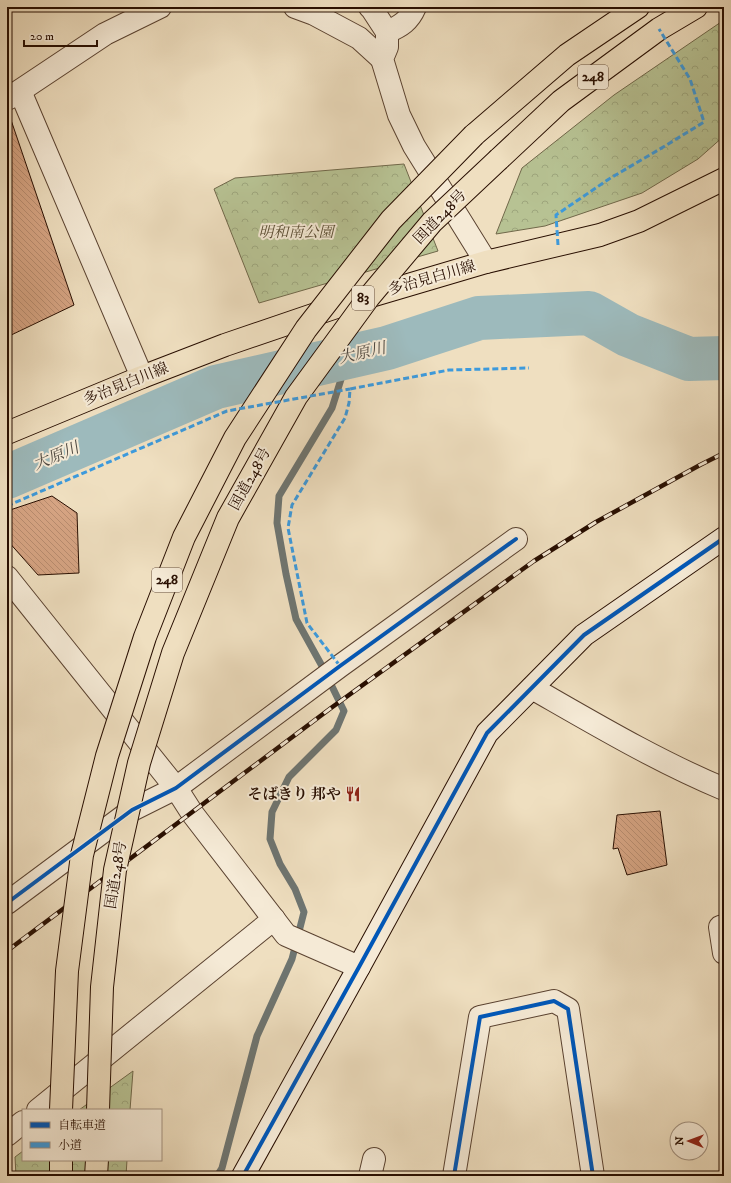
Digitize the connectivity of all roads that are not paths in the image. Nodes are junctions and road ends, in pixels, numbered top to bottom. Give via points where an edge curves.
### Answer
1 (160, 7) edge
2 (295, 7) edge
3 (370, 7) edge
4 (415, 7) edge
5 (638, 7) edge
6 (696, 7) edge
7 (387, 32) junction
8 (382, 59) junction
9 (13, 95) edge
10 (724, 179) edge
11 (486, 262) junction
12 (142, 377) junction
13 (7, 433) edge
14 (724, 538) edge
15 (516, 539) dead end
16 (7, 577) edge
17 (532, 688) junction
18 (176, 788) junction
19 (724, 789) edge
20 (7, 903) edge
21 (274, 919) junction
22 (724, 926) edge
23 (724, 953) edge
24 (359, 968) junction
25 (39, 1109) edge
26 (61, 1109) edge
27 (98, 1109) edge
28 (22, 1123) edge
29 (7, 1135) edge
30 (61, 1161) edge
31 (97, 1161) edge
32 (61, 1176) edge
33 (96, 1176) edge
34 (243, 1176) edge
35 (454, 1176) edge
36 (592, 1176) edge

1 - 9 street via 105,34
2 - 8 street via 359,38
3 - 7 street
4 - 7 street via 401,26
5 - 26 main road, 国道248号 / 248, bridge via 567,55 474,135 391,220 306,329 235,438 184,537 145,638 107,756 82,855 67,971
6 - 27 main road, 国道248号 / 248, bridge via 659,29 561,101 432,222 369,297 296,397 228,518 173,653 139,763 115,870 102,987
7 - 8 street via 387,47
8 - 11 street via 399,115 408,134
9 - 12 street
10 - 11 main road, 多治見白川線 / 83 via 639,221 600,235
11 - 12 main road, 多治見白川線 / 83 via 347,303 224,345
12 - 13 main road, 多治見白川線 / 83
14 - 17 street via 584,635
15 - 18 street
16 - 18 street
17 - 19 street via 608,732
17 - 24 street via 487,733
18 - 20 street via 132,810
18 - 21 street
21 - 24 street via 286,935
21 - 25 street
22 - 23 street via 720,927
24 - 34 street
28 - 29 street
30 - 32 main road
31 - 33 main road
35 - 36 street via 480,1017 554,1001 568,1009

